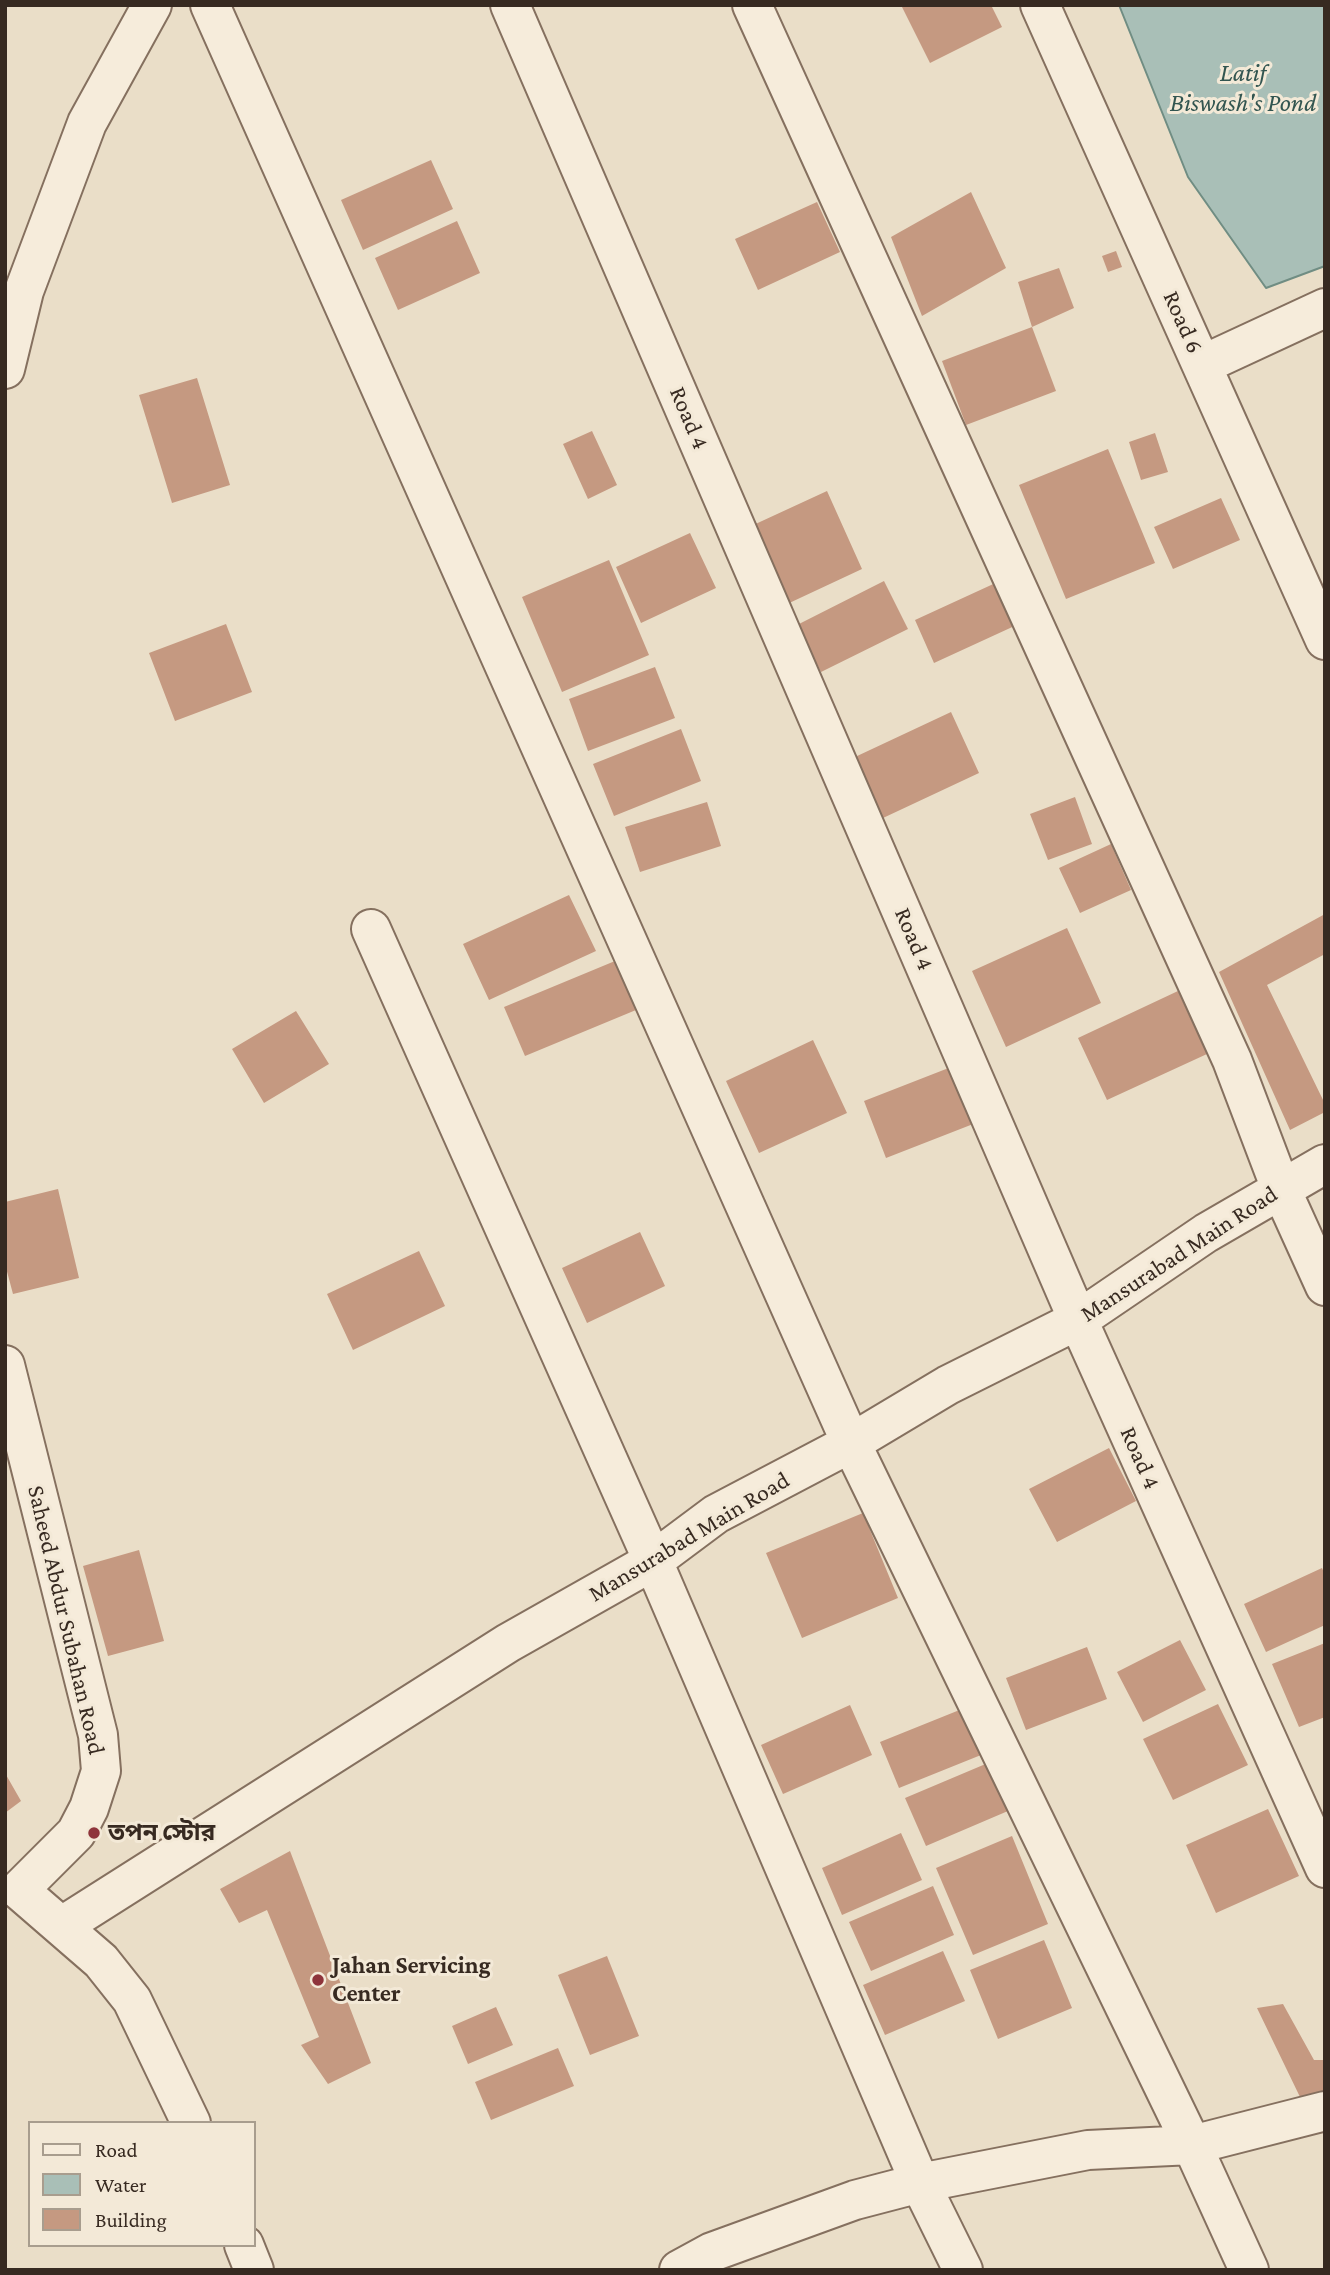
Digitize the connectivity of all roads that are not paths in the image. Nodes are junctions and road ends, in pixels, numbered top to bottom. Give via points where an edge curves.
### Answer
1 (152, 5) edge
2 (210, 5) edge
3 (510, 5) edge
4 (752, 5) edge
5 (1040, 5) edge
6 (1325, 308) edge
7 (1202, 365) junction
8 (5, 369) edge
9 (1325, 640) edge
10 (371, 929) dead end
11 (1325, 1164) edge
12 (1280, 1189) junction
13 (1325, 1286) edge
14 (1078, 1320) junction
15 (5, 1365) edge
16 (851, 1443) junction
17 (653, 1561) junction
18 (1325, 1868) edge
19 (12, 1895) edge
20 (62, 1926) junction
21 (1325, 2111) edge
22 (190, 2121) edge
23 (1192, 2145) junction
24 (920, 2183) junction
25 (245, 2247) edge
26 (254, 2270) edge
27 (679, 2270) edge
28 (963, 2270) edge
29 (1249, 2270) edge

1 - 8 street via 87,123 24,291
2 - 16 street
3 - 14 street, Road 4
4 - 12 street via 1220,1034
5 - 7 street, Road 6
6 - 7 street
7 - 9 street, Road 6
10 - 17 street
11 - 12 street, Mansurabad Main Road
12 - 13 street
12 - 14 street, Mansurabad Main Road
14 - 16 street, Mansurabad Main Road via 948,1385
14 - 18 street, Road 4
15 - 19 street, Saheed Abdur Subahan Road via 98,1735 101,1771 76,1833
16 - 17 street, Mansurabad Main Road via 716,1514
16 - 23 street
17 - 20 street, Mansurabad Main Road via 508,1643
17 - 24 street
19 - 20 street, Saheed Abdur Subahan Road
20 - 22 street, Saheed Abdur Subahan Road via 101,1961 132,2000
21 - 23 street
23 - 24 street via 1088,2150
23 - 29 street
24 - 27 street via 842,2204 712,2252
24 - 28 street
25 - 26 street

